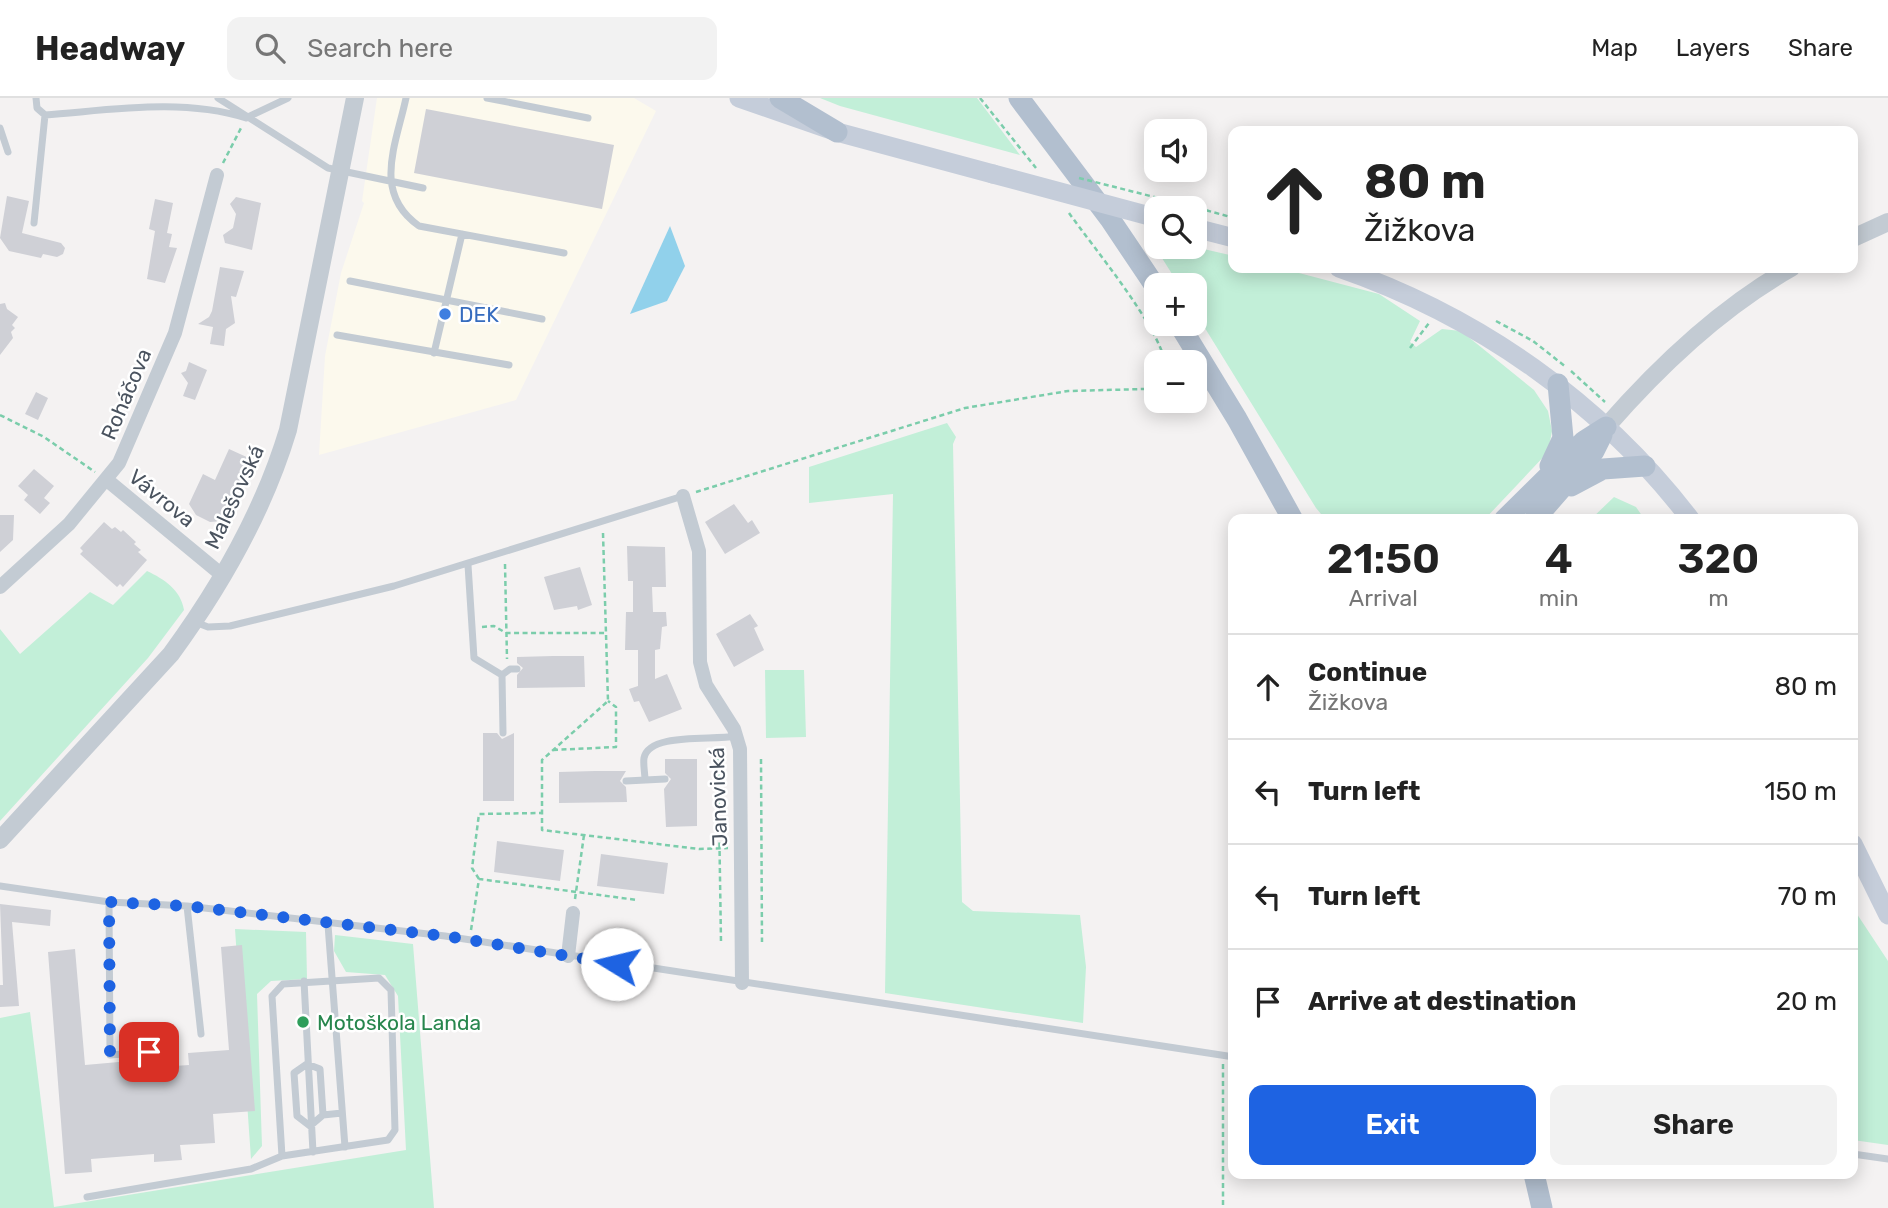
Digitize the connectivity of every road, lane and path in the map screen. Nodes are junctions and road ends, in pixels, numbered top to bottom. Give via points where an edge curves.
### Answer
1 (36, 98) edge
2 (218, 98) edge
3 (288, 98) edge
4 (355, 98) edge
5 (406, 98) edge
6 (487, 98) edge
7 (739, 98) edge
8 (780, 98) edge
9 (980, 98) edge
10 (1018, 98) edge
11 (45, 115) junction
12 (246, 118) junction
13 (588, 118) dead end
14 (0, 128) edge
15 (837, 132) junction
16 (8, 152) dead end
17 (1029, 165) dead end
18 (340, 171) junction
19 (217, 175) joint
20 (1068, 175) dead end
21 (389, 182) junction
22 (423, 188) dead end
23 (1064, 205) dead end
24 (1144, 215) edge
25 (1228, 216) edge
26 (1888, 222) edge
27 (34, 223) dead end
28 (1207, 231) edge
29 (462, 234) junction
30 (1228, 236) edge
31 (1858, 236) edge
32 (564, 253) dead end
33 (1146, 273) edge
34 (1354, 273) edge
35 (1782, 273) edge
36 (350, 281) dead end
37 (447, 300) junction
38 (1437, 308) junction
39 (542, 319) dead end
40 (337, 335) dead end
41 (1187, 336) edge
42 (1410, 348) dead end
43 (1162, 350) edge
44 (434, 352) junction
45 (509, 365) dead end
46 (1558, 384) junction
47 (1144, 389) edge
48 (0, 415) edge
49 (1237, 419) junction
50 (1606, 427) junction
51 (1645, 466) junction
52 (107, 480) junction
53 (1545, 492) junction
54 (683, 496) junction
55 (1290, 514) edge
56 (1306, 514) edge
57 (1513, 514) edge
58 (1536, 514) edge
59 (1686, 514) edge
60 (602, 522) junction
61 (505, 554) junction
62 (468, 565) junction
63 (222, 575) junction
64 (0, 587) edge
65 (195, 622) junction
66 (471, 628) junction
67 (506, 633) junction
68 (606, 633) junction
69 (514, 669) joint
70 (502, 675) junction
71 (608, 701) junction
72 (503, 733) dead end
73 (736, 736) junction
74 (718, 740) junction
75 (553, 750) junction
76 (761, 759) dead end
77 (665, 779) dead end
78 (645, 780) junction
79 (626, 781) dead end
80 (542, 813) junction
81 (584, 835) junction
82 (0, 840) edge
83 (761, 847) junction
84 (720, 848) junction
85 (741, 848) junction
86 (1858, 854) edge
87 (479, 879) junction
88 (0, 886) edge
89 (576, 891) junction
90 (638, 900) dead end
91 (109, 902) junction
92 (187, 906) junction
93 (573, 913) joint
94 (1888, 915) edge
95 (328, 925) junction
96 (470, 940) junction
97 (721, 942) dead end
98 (762, 942) dead end
99 (568, 956) junction
100 (333, 980) junction
101 (304, 981) junction
102 (742, 983) junction
103 (201, 1034) dead end
104 (149, 1052) dead end
105 (1223, 1056) junction
106 (1228, 1057) edge
107 (307, 1064) junction
108 (342, 1114) junction
109 (323, 1115) junction
110 (310, 1126) junction
111 (345, 1147) junction
112 (313, 1152) junction
113 (1858, 1155) edge
114 (282, 1156) junction
115 (1888, 1159) edge
116 (1535, 1179) edge
117 (88, 1197) dead end
118 (1223, 1208) edge
119 (1542, 1208) edge

1 - 11 lane via 37,108
2 - 12 lane
3 - 12 lane
4 - 18 street, Malešovská
5 - 21 lane
6 - 13 lane
7 - 15 main road
8 - 15 main road
9 - 17 path via 1041,170
10 - 33 main road
11 - 12 lane via 185,104
11 - 27 lane
12 - 18 lane via 320,164
12 - 19 path
14 - 16 lane
15 - 24 main road, bridge
18 - 21 lane
18 - 63 street, Malešovská via 288,430 270,483
19 - 52 street, Roháčova via 175,332 119,463
20 - 25 path, bridge
21 - 22 lane
21 - 29 lane via 406,217 419,226
23 - 43 path
26 - 31 street
28 - 30 main road
29 - 32 lane
29 - 37 lane
34 - 38 main road
35 - 50 street via 1750,291 1696,336
36 - 37 lane
37 - 39 lane
37 - 44 lane
38 - 42 path
38 - 46 main road via 1484,333
40 - 44 lane
41 - 49 main road
44 - 45 lane
46 - 50 main road
46 - 53 main road via 1563,438
47 - 54 path via 1068,391 965,408
48 - 52 path, Vávrova via 44,437
49 - 55 main road
49 - 56 main road
50 - 51 main road
50 - 53 main road via 1584,442
51 - 53 main road via 1590,474
51 - 59 main road
52 - 63 street, Vávrova
52 - 64 street, Roháčova via 69,524
53 - 57 main road
53 - 58 main road
54 - 60 lane
54 - 73 street, Janovická via 699,551 700,662 706,685
60 - 61 lane
60 - 68 path
61 - 62 lane
61 - 67 path
62 - 65 lane via 230,626
62 - 66 lane
63 - 65 street, Malešovská
65 - 82 street, Malešovská
66 - 67 path via 494,626
66 - 70 lane via 474,658
67 - 68 path
67 - 69 path
68 - 71 path
69 - 70 lane
70 - 72 lane
71 - 75 path
71 - 75 path via 616,707 616,747
73 - 74 lane
73 - 85 street, Janovická
74 - 78 lane via 652,745 644,756
74 - 84 path
75 - 80 path via 541,760
76 - 83 path
77 - 78 lane
78 - 79 lane
80 - 81 path via 542,830
80 - 87 path via 479,814 472,868
81 - 84 path
81 - 89 path
83 - 85 path
83 - 98 path
84 - 85 path
84 - 97 path
85 - 102 street, Janovická
86 - 94 main road
87 - 89 path
87 - 96 path
88 - 91 lane
89 - 90 path
89 - 93 path
91 - 92 lane
91 - 104 lane via 110,1055
92 - 95 lane
92 - 103 lane
93 - 99 street
95 - 96 lane
95 - 100 lane
96 - 99 lane
99 - 102 lane
100 - 101 lane
100 - 108 lane
100 - 111 lane via 379,978 391,990 395,1130 388,1140
101 - 107 lane
101 - 114 lane via 282,984 272,996
102 - 105 lane
105 - 106 lane
105 - 118 path
107 - 109 lane via 320,1069
107 - 110 lane
107 - 110 lane via 294,1073 297,1116
108 - 109 lane
108 - 111 lane
109 - 110 lane
110 - 112 lane
111 - 112 lane
112 - 114 lane
113 - 115 lane
114 - 117 lane via 251,1169
116 - 119 main road

